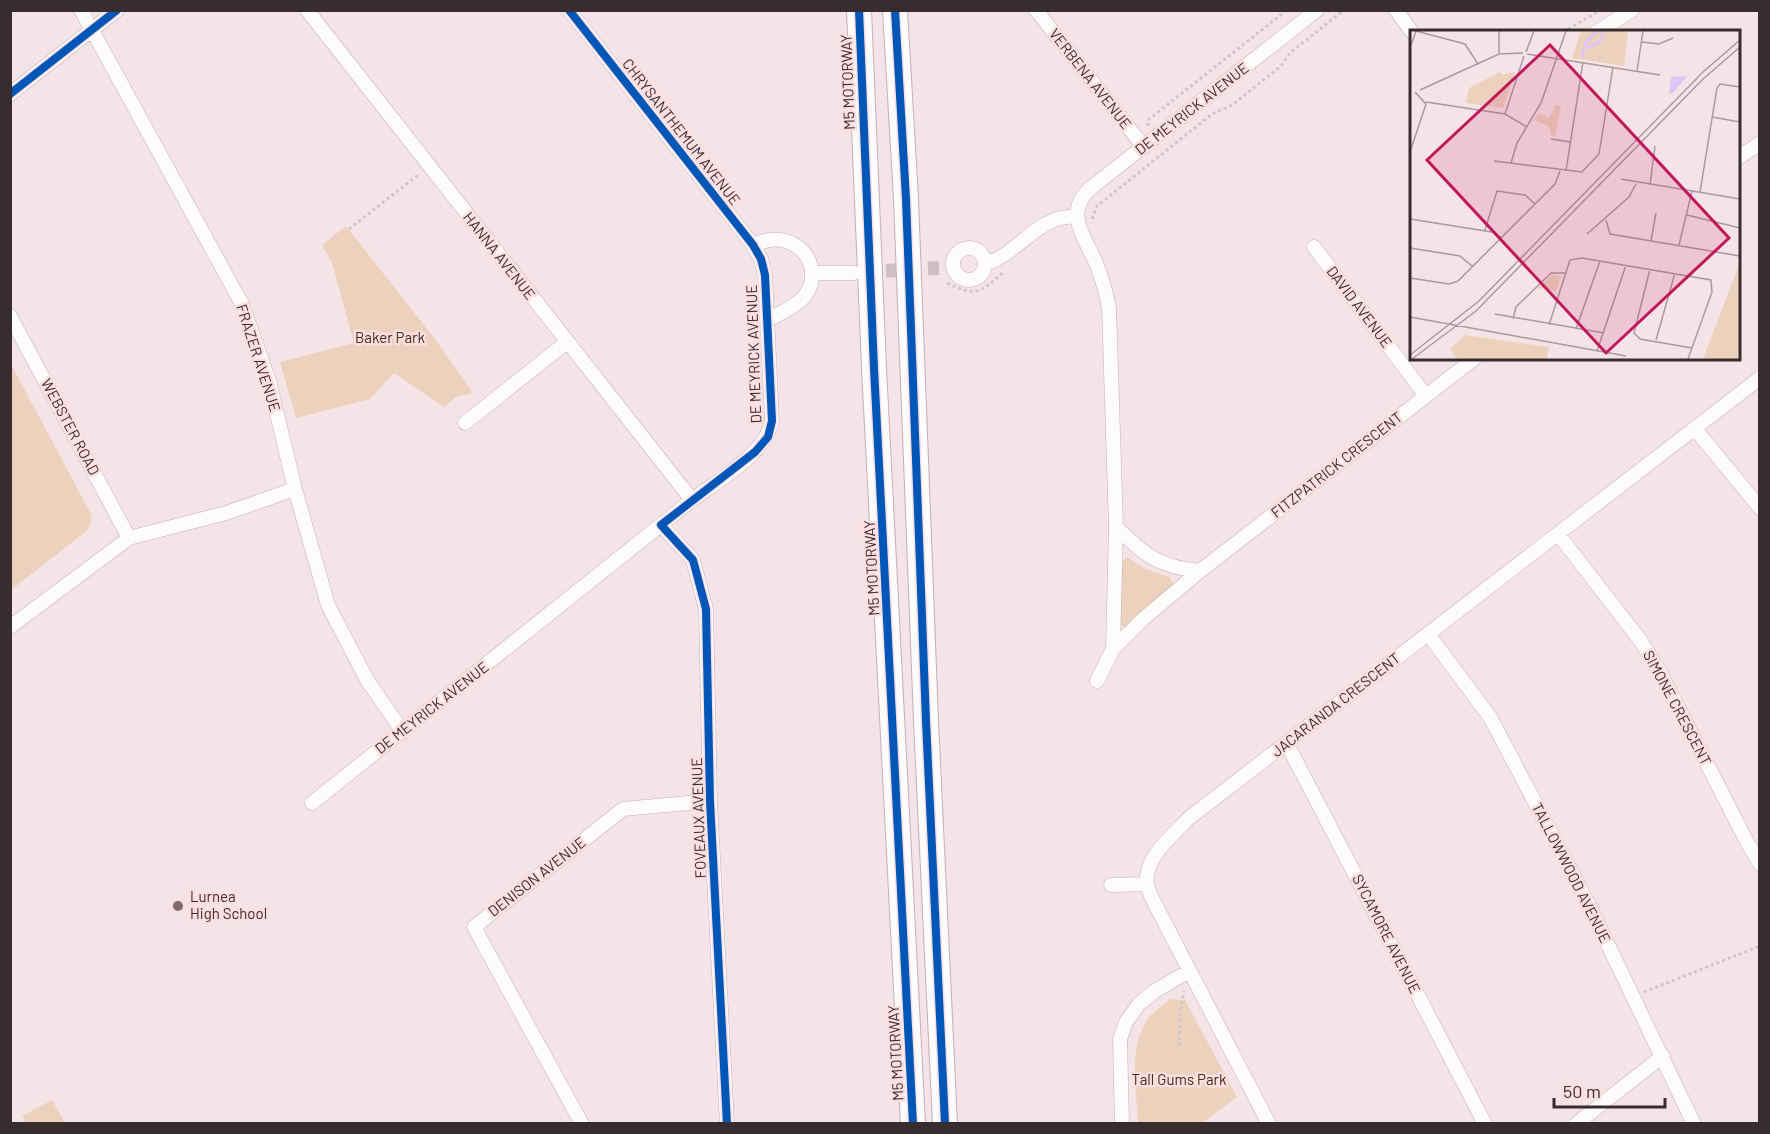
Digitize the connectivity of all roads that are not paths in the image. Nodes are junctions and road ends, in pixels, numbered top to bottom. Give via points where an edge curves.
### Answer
1 (81, 10) edge
2 (117, 10) edge
3 (308, 10) edge
4 (568, 10) edge
5 (859, 10) edge
6 (895, 10) edge
7 (1036, 10) edge
8 (1317, 10) edge
9 (1396, 10) edge
10 (1632, 10) edge
11 (93, 30) junction
12 (1411, 30) edge
13 (1600, 30) edge
14 (10, 94) edge
15 (1760, 143) edge
16 (1144, 147) junction
17 (1740, 157) edge
18 (1083, 218) junction
19 (753, 245) junction
20 (1314, 247) dead end
21 (986, 264) junction
22 (813, 273) junction
23 (854, 273) tunnel mouth
24 (765, 275) joint
25 (10, 316) edge
26 (768, 320) junction
27 (567, 342) junction
28 (1472, 360) edge
29 (1760, 378) edge
30 (1426, 396) junction
31 (465, 423) dead end
32 (1695, 429) junction
33 (295, 489) junction
34 (692, 500) junction
35 (1760, 508) edge
36 (661, 525) junction
37 (1116, 527) junction
38 (1558, 534) junction
39 (129, 538) junction
40 (1200, 571) junction
41 (10, 627) edge
42 (1428, 634) junction
43 (1113, 649) junction
44 (1097, 681) dead end
45 (403, 732) junction
46 (1287, 744) junction
47 (710, 801) junction
48 (312, 803) dead end
49 (1760, 864) edge
50 (1147, 884) junction
51 (1111, 885) dead end
52 (1189, 971) junction
53 (1663, 1056) junction
54 (582, 1124) edge
55 (728, 1124) edge
56 (913, 1124) edge
57 (945, 1124) edge
58 (1122, 1124) edge
59 (1269, 1124) edge
60 (1485, 1124) edge
61 (1576, 1124) edge
62 (1694, 1124) edge

1 - 11 street, FRAZER AVENUE
2 - 11 street
3 - 27 street, HANNA AVENUE
4 - 19 street, CHRYSANTHEMUM AVENUE
5 - 56 highway, M5 MOTORWAY
6 - 57 highway
7 - 16 street, VERBENA AVENUE
8 - 16 street, DE MEYRICK AVENUE
9 - 12 street
10 - 13 street
11 - 14 street
11 - 33 street, FRAZER AVENUE via 242,304 269,381
15 - 17 street
16 - 18 street, DE MEYRICK AVENUE via 1087,191 1078,203
18 - 21 street via 1050,222 1006,255
18 - 37 street, FITZPATRICK CRESCENT via 1080,229 1104,284 1109,308
19 - 22 street via 775,239 794,244 810,261
19 - 24 street, CHRYSANTHEMUM AVENUE
20 - 30 street, DAVID AVENUE
21 - 21 street via 982,274 973,280 962,279 946,267 968,248 978,250
22 - 23 street
22 - 26 street, DE MEYRICK AVENUE via 803,298
24 - 26 street, DE MEYRICK AVENUE
25 - 39 street, WEBSTER ROAD
26 - 34 street, DE MEYRICK AVENUE via 772,421 768,437 755,452
27 - 31 street
27 - 34 street, HANNA AVENUE
28 - 30 street, FITZPATRICK CRESCENT
29 - 32 street, JACARANDA CRESCENT
30 - 40 street, FITZPATRICK CRESCENT
32 - 35 street
32 - 38 street, JACARANDA CRESCENT
33 - 39 street via 226,513
33 - 45 street, FRAZER AVENUE via 328,605 367,680
34 - 36 street, DE MEYRICK AVENUE
36 - 45 street, DE MEYRICK AVENUE
36 - 47 street, FOVEAUX AVENUE via 693,560 706,609
37 - 40 street via 1150,558
37 - 43 street, FITZPATRICK CRESCENT
38 - 42 street, JACARANDA CRESCENT
38 - 49 street, SIMONE CRESCENT via 1660,672
39 - 41 street
40 - 43 street, FITZPATRICK CRESCENT
42 - 46 street, JACARANDA CRESCENT
42 - 53 street, TALLOWWOOD AVENUE via 1490,717
43 - 44 street, FITZPATRICK CRESCENT
45 - 48 street, DE MEYRICK AVENUE
46 - 50 street, JACARANDA CRESCENT via 1189,818 1156,854
46 - 60 street, SYCAMORE AVENUE
47 - 54 street, DENISON AVENUE via 623,808 474,927
47 - 55 street, FOVEAUX AVENUE
50 - 51 street
50 - 52 street
52 - 58 street via 1155,991 1126,1022 1120,1040
52 - 59 street
53 - 61 street
53 - 62 street, TALLOWWOOD AVENUE

